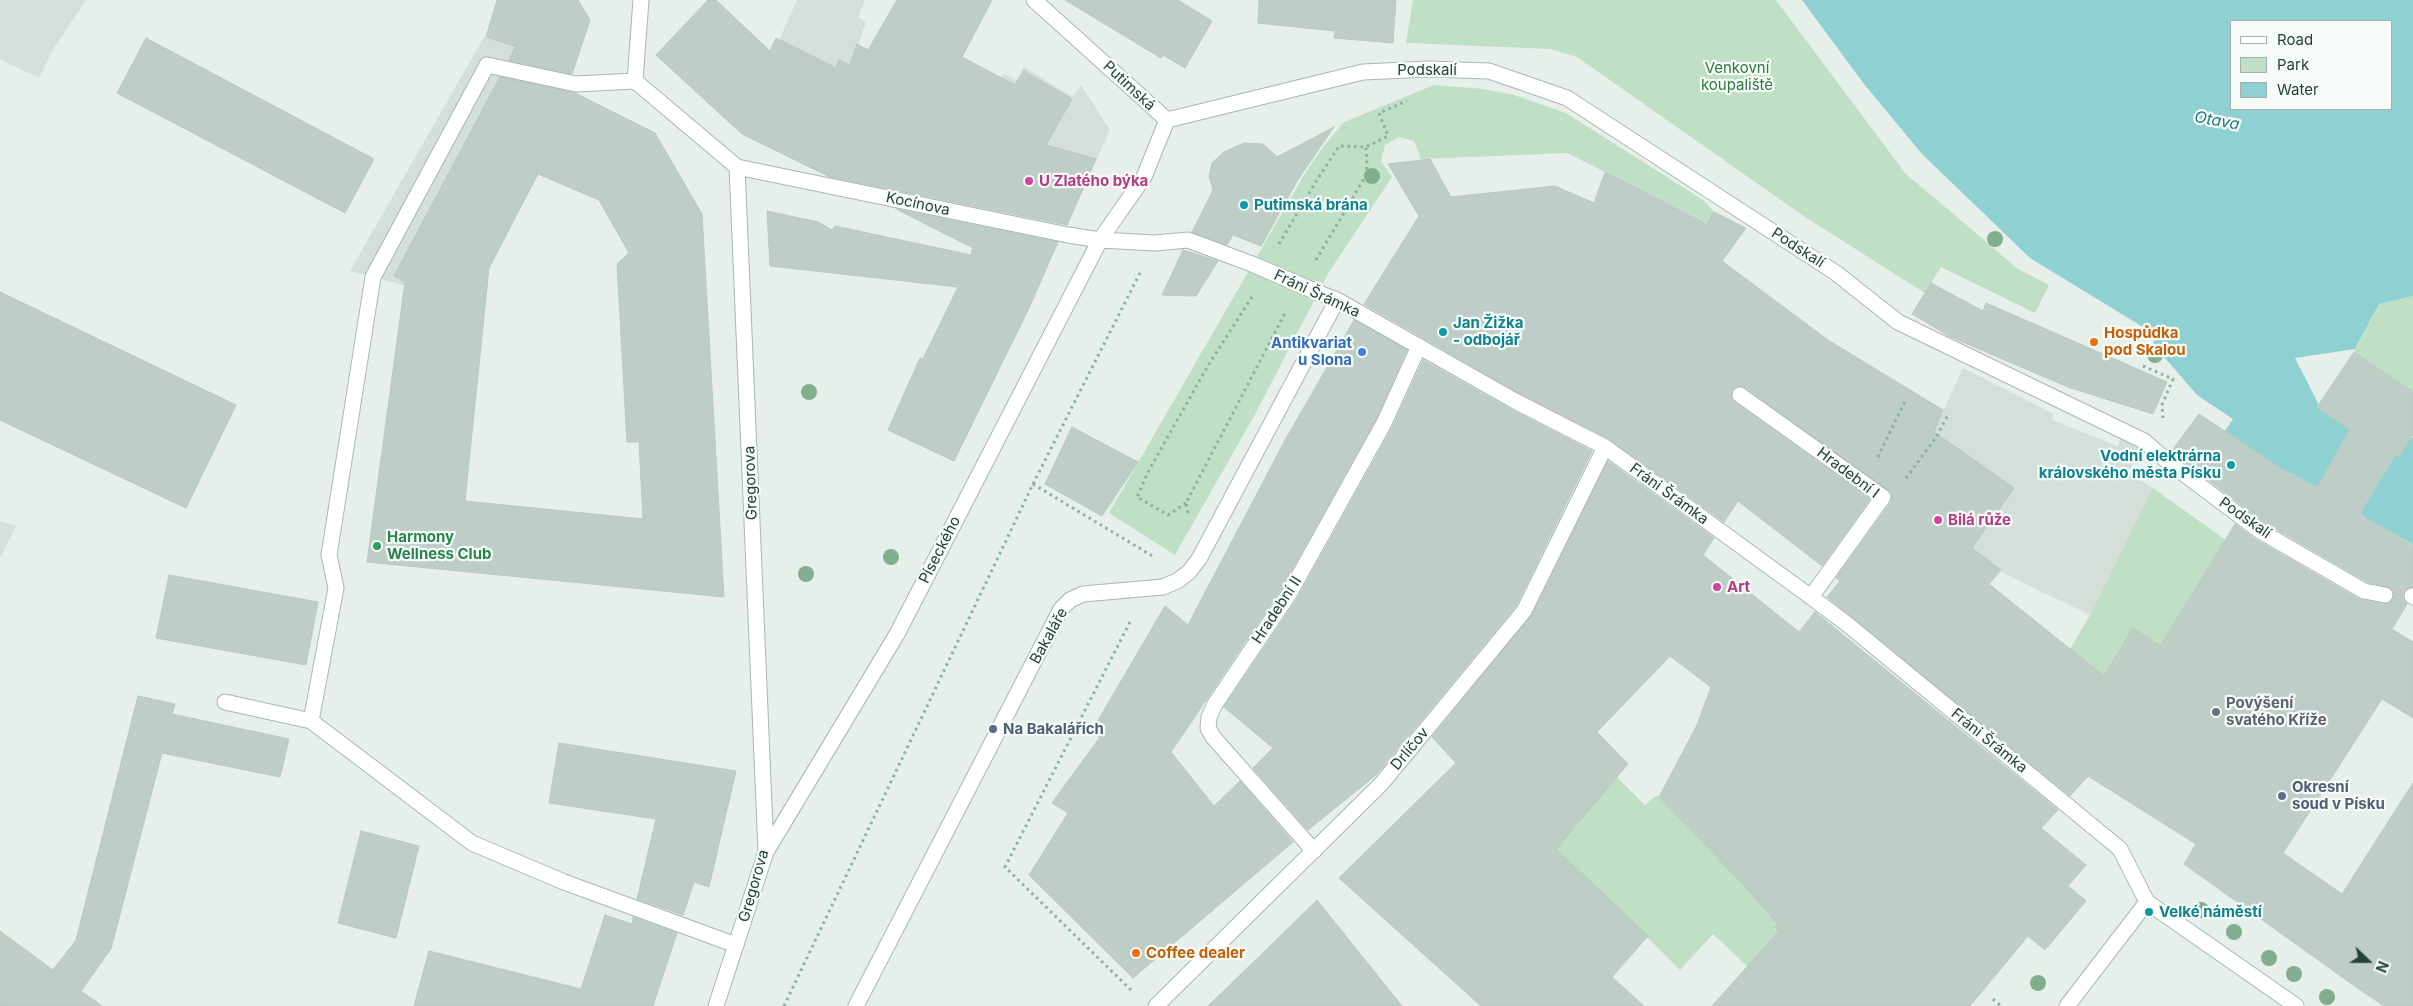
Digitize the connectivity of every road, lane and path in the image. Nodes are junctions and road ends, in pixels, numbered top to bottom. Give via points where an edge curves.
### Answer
1 (642, 0) edge
2 (1034, 0) edge
3 (635, 81) junction
4 (1412, 99) dead end
5 (1166, 120) junction
6 (1366, 147) junction
7 (737, 167) junction
8 (1100, 240) junction
9 (1155, 243) junction
10 (1277, 248) dead end
11 (1314, 264) dead end
12 (1260, 300) dead end
13 (1336, 300) junction
14 (1277, 309) dead end
15 (1419, 346) junction
16 (2143, 366) dead end
17 (1740, 395) dead end
18 (1906, 399) dead end
19 (2162, 405) dead end
20 (1949, 413) dead end
21 (1605, 447) junction
22 (1033, 484) junction
23 (1865, 484) junction
24 (1883, 498) junction
25 (1160, 561) dead end
26 (1147, 589) junction
27 (2385, 595) tunnel mouth
28 (1811, 597) junction
29 (225, 702) dead end
30 (311, 722) junction
31 (1314, 851) junction
32 (766, 852) junction
33 (2147, 902) junction
34 (736, 945) junction
35 (1993, 1000) dead end
36 (2075, 1003) edge
37 (716, 1006) edge
38 (784, 1006) edge
39 (856, 1006) edge
40 (1157, 1006) edge
41 (2001, 1006) edge
42 (2296, 1006) edge

1 - 3 street
2 - 5 street, Putimská
3 - 7 street
3 - 30 street via 576,84 487,65 373,277 329,555 336,588
4 - 6 path via 1379,113 1388,136
5 - 8 street, Putimská via 1144,177
5 - 27 street, Podskalí via 1363,72 1489,71 1566,98 1836,273 1898,322 2144,440 2260,531 2364,591
6 - 10 path via 1339,146
6 - 11 path via 1365,177
7 - 8 street, Kocínova
7 - 32 street, Gregorova
8 - 9 street, Fráni Šrámka
8 - 32 street, Píseckého via 897,634
9 - 13 street, Fráni Šrámka, bridge via 1188,240
9 - 22 path
12 - 14 path via 1252,296 1209,364 1136,497 1168,515 1186,503 1285,313
13 - 15 street, Fráni Šrámka
13 - 26 street, Bakaláře via 1199,559 1177,581
15 - 21 street, Fráni Šrámka
15 - 31 street, Hradební Ⅱ via 1384,423 1289,594 1209,717 1208,728 1213,737
16 - 19 path via 2173,379
17 - 23 street, Hradební I
18 - 23 path
20 - 24 path via 1896,492
21 - 28 street, Fráni Šrámka
21 - 31 street, Drlíčov via 1524,611 1381,784
22 - 25 path
22 - 38 path
23 - 24 street, Hradební I
24 - 28 street, Hradební I
26 - 39 street, Bakaláře via 1083,594 1070,600 1061,610
26 - 40 path via 1005,867 1126,987
28 - 33 street, Fráni Šrámka via 2120,849
29 - 30 street
30 - 34 street via 472,843 564,882
31 - 40 street, Drlíčov
32 - 34 street, Gregorova
33 - 36 street
33 - 42 street
34 - 37 street, Gregorova
35 - 41 path

